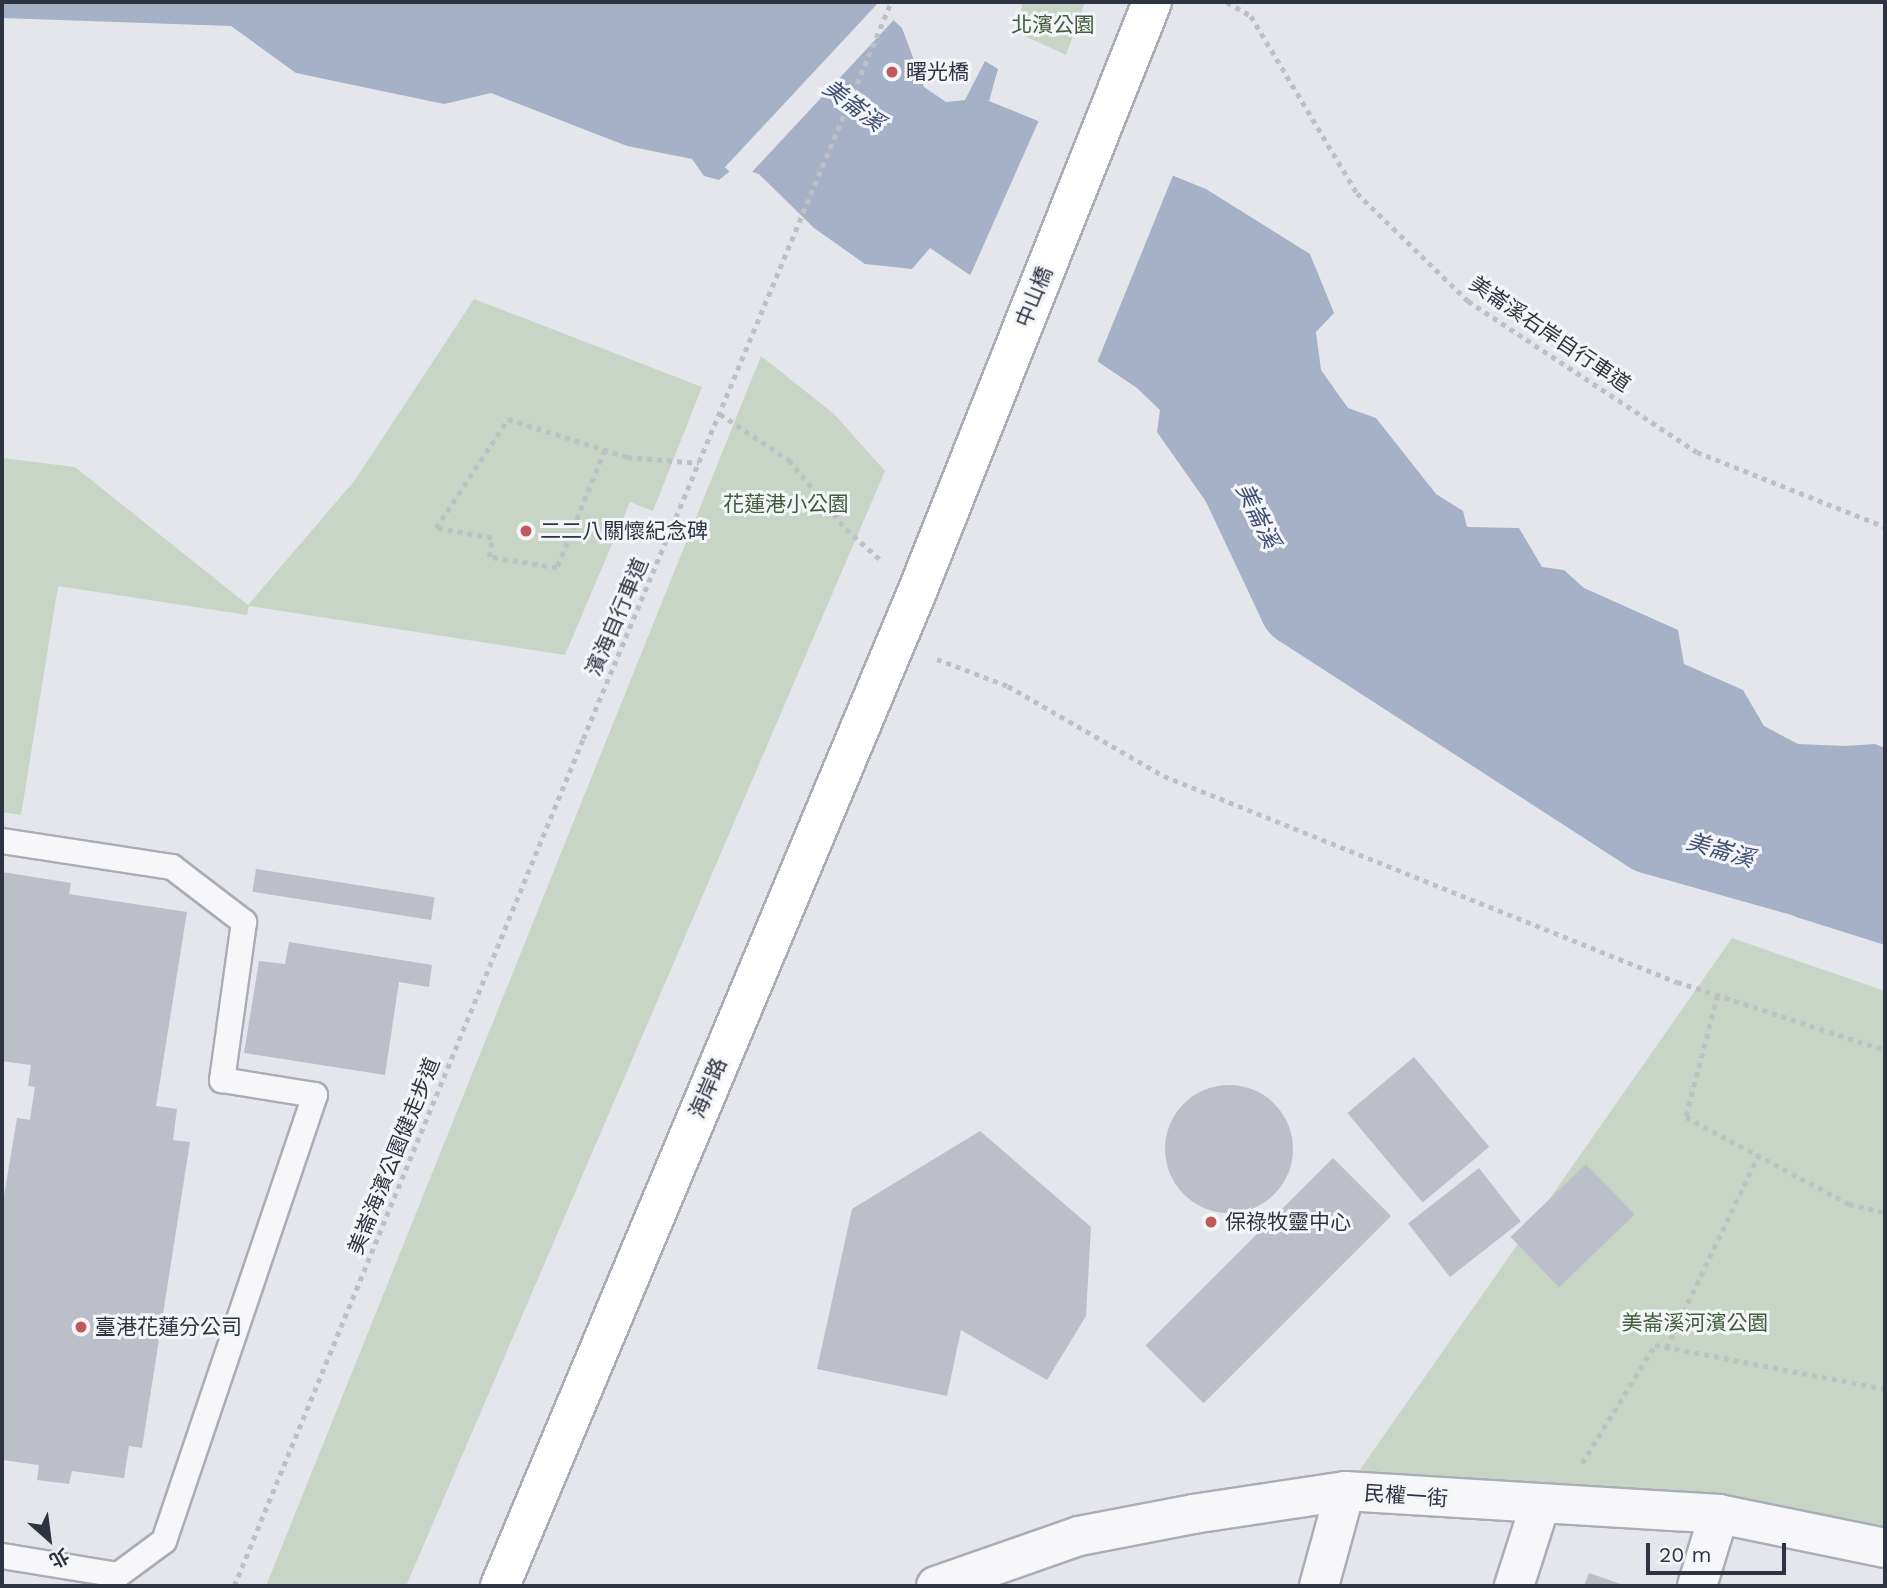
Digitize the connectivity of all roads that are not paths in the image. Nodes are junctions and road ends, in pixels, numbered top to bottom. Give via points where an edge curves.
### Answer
1 (1152, 2) edge
2 (917, 592) joint
3 (2, 841) edge
4 (1345, 1491) junction
5 (1548, 1506) junction
6 (1719, 1514) junction
7 (1885, 1548) edge
8 (2, 1556) edge
9 (500, 1586) edge
10 (936, 1586) edge
11 (1319, 1586) edge
12 (1514, 1586) edge
13 (1698, 1586) edge

1 - 2 main road, 中山橋
2 - 9 main road, 海岸路
3 - 8 lane via 172,867 244,922 222,1080 315,1094 164,1541 118,1575
4 - 5 street, 民權一街
4 - 10 street, 民權一街 via 1079,1536
4 - 11 street
5 - 6 street, 民權一街
5 - 12 street
6 - 7 street, 民權一街
6 - 13 street

